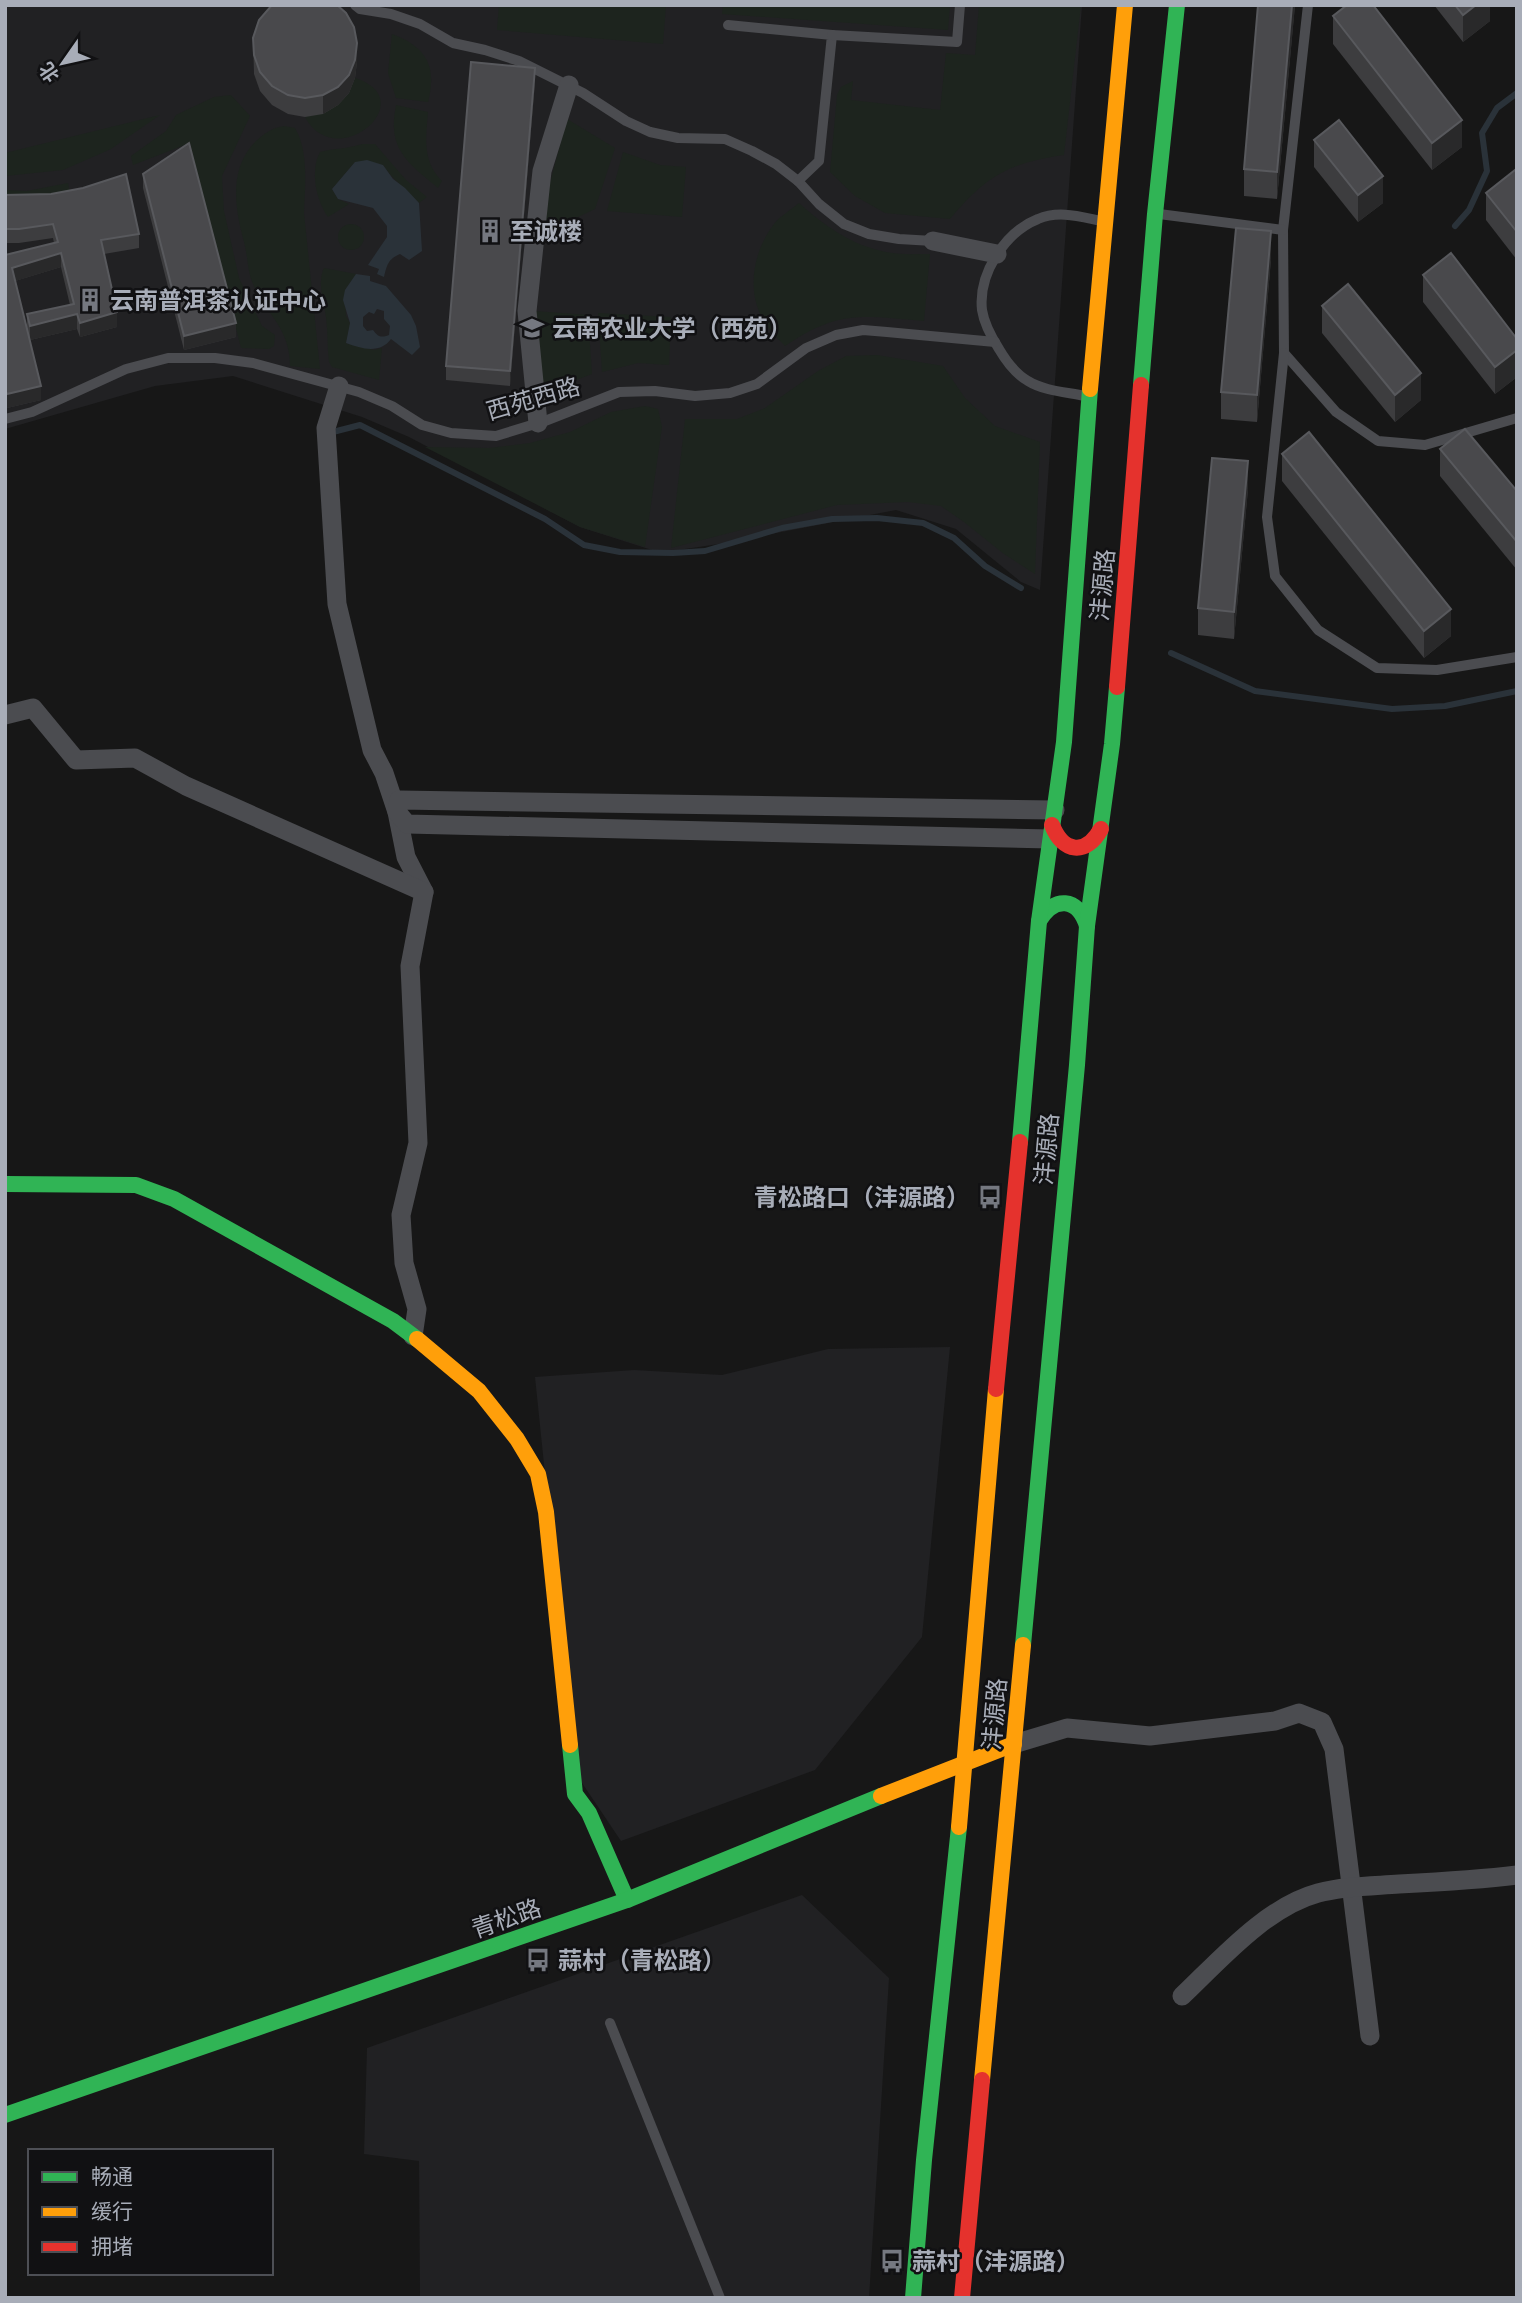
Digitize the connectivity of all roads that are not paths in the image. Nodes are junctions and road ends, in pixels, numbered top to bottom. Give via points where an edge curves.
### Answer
1 (355, 5) edge
2 (960, 5) edge
3 (1125, 5) edge
4 (1177, 5) edge
5 (1308, 5) edge
6 (728, 25) dead end
7 (832, 35) junction
8 (569, 85) junction
9 (798, 181) junction
10 (1155, 214) junction
11 (1106, 221) junction
12 (1283, 230) junction
13 (933, 241) joint
14 (997, 254) junction
15 (995, 342) junction
16 (1284, 354) junction
17 (339, 386) junction
18 (1089, 396) junction
19 (1517, 418) edge
20 (5, 419) edge
21 (538, 424) junction
22 (1517, 657) edge
23 (5, 715) edge
24 (397, 812) junction
25 (1053, 824) junction
26 (1101, 829) junction
27 (424, 892) junction
28 (1039, 921) junction
29 (1087, 926) junction
30 (5, 1184) edge
31 (413, 1336) junction
32 (1014, 1744) junction
33 (962, 1763) junction
34 (1517, 1875) edge
35 (1350, 1887) junction
36 (627, 1900) junction
37 (1182, 1996) dead end
38 (610, 2024) dead end
39 (1370, 2036) dead end
40 (5, 2115) edge
41 (720, 2298) edge
42 (913, 2298) edge
43 (962, 2298) edge

1 - 8 lane via 420,24 453,43 519,61
2 - 7 lane via 957,42
3 - 11 main road, 沣源路
4 - 10 main road, 沣源路
5 - 12 lane
6 - 7 lane
7 - 9 lane via 819,161
8 - 9 lane via 650,132 725,139 776,163
8 - 21 street via 542,171 528,299
9 - 13 lane via 844,224 869,234
10 - 12 lane
10 - 26 main road, 沣源路
11 - 14 lane via 1059,214 1038,219 1011,236
11 - 18 main road, 沣源路
12 - 16 lane
13 - 14 street
14 - 15 lane via 984,285 982,310
15 - 18 lane via 1005,361 1027,381
15 - 21 lane, 西苑西路 via 863,330 806,348 757,384 730,393 619,392
16 - 19 lane via 1336,412 1378,441 1425,445
16 - 22 lane via 1267,517 1275,576 1318,630 1377,668 1437,670
17 - 20 lane, 西苑西路 via 253,363 168,358 126,369 32,412
17 - 21 lane, 西苑西路 via 392,406 422,425 450,433 496,436
17 - 24 street via 326,428 337,604 372,750
18 - 25 main road, 沣源路 via 1064,742
23 - 27 street via 33,708 76,760 135,758 186,786
24 - 25 street via 407,824
24 - 25 street via 399,800
24 - 27 street via 406,857
25 - 26 main road via 1057,838 1075,849 1094,842
25 - 28 main road, 沣源路
26 - 29 main road, 沣源路
27 - 31 street via 410,966 418,1143 401,1215 404,1263 417,1309
28 - 29 main road via 1046,909 1066,902 1079,908
28 - 33 main road, 沣源路
29 - 32 main road, 沣源路
30 - 31 main road via 136,1185 174,1199
31 - 36 main road via 479,1391 517,1438 538,1475 546,1512 575,1794 589,1813
32 - 33 main road, 青松路
32 - 35 street via 1067,1728 1150,1737 1275,1721 1298,1713 1322,1722 1334,1749
32 - 43 main road, 沣源路
33 - 36 main road, 青松路
33 - 42 main road, 沣源路
34 - 35 street
35 - 37 street via 1317,1893 1250,1931
35 - 39 street
36 - 40 main road, 青松路
38 - 41 lane

